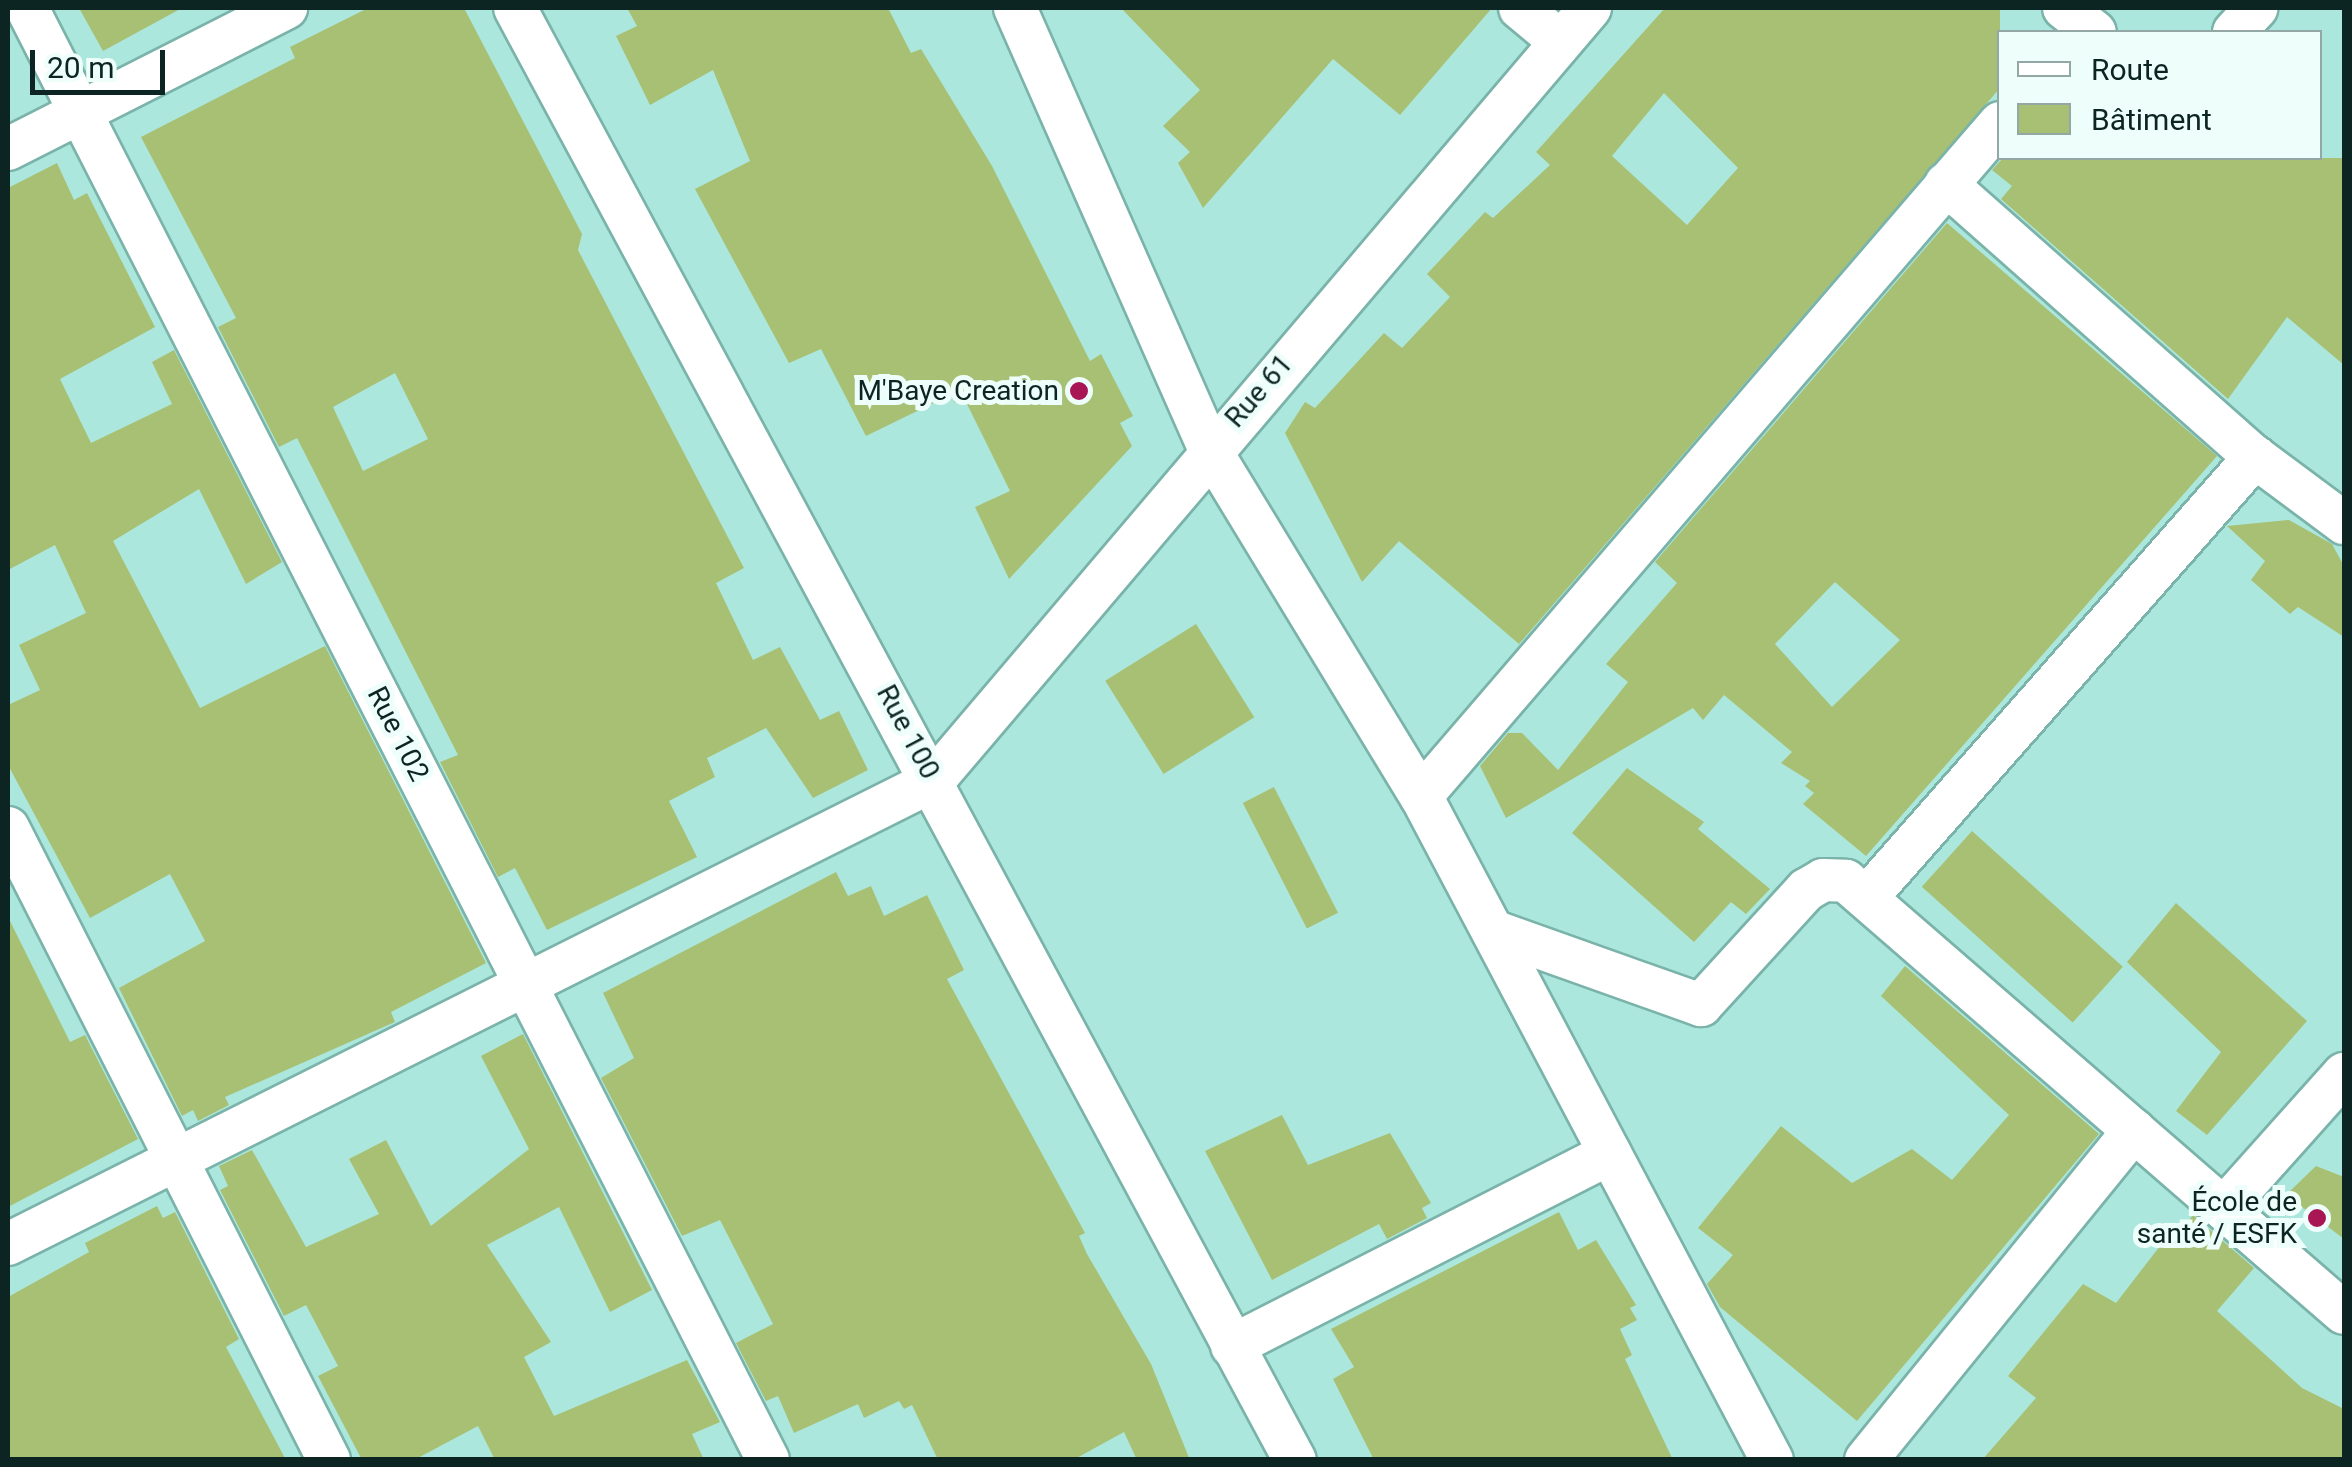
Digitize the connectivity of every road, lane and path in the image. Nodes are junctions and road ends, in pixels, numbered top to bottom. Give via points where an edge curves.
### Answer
1 (27, 8) edge
2 (286, 8) edge
3 (515, 8) edge
4 (1014, 8) edge
5 (1520, 8) edge
6 (1590, 8) edge
7 (2256, 8) edge
8 (2236, 30) edge
9 (1561, 42) junction
10 (80, 112) junction
11 (1997, 126) edge
12 (8, 149) edge
13 (1946, 184) junction
14 (1209, 448) junction
15 (2255, 457) junction
16 (2342, 517) edge
17 (934, 780) junction
18 (1422, 796) junction
19 (8, 828) edge
20 (1867, 897) junction
21 (1492, 931) junction
22 (524, 980) junction
23 (2344, 1074) edge
24 (2134, 1130) junction
25 (1610, 1153) junction
26 (176, 1158) junction
27 (2224, 1208) junction
28 (8, 1244) edge
29 (2344, 1313) edge
30 (1232, 1346) junction
31 (330, 1460) edge
32 (768, 1460) edge
33 (1294, 1460) edge
34 (1772, 1460) edge
35 (1866, 1460) edge

1 - 10 street, Rue 102
2 - 10 street
3 - 17 street, Rue 100
4 - 14 street
5 - 9 street
6 - 9 street, Rue 61
7 - 8 street
9 - 14 street, Rue 61
10 - 12 street
10 - 22 street, Rue 102
11 - 13 street
13 - 15 street
13 - 18 street
14 - 17 street, Rue 61
14 - 18 street
15 - 16 street
15 - 20 street
17 - 22 street
17 - 30 street, Rue 100
18 - 21 street
19 - 26 street
20 - 21 street via 1846,882 1823,880 1806,890 1701,1006
20 - 24 street
21 - 25 street
22 - 26 street
22 - 32 street, Rue 102
23 - 27 street
24 - 27 street
24 - 35 street
25 - 30 street
25 - 34 street
26 - 28 street
26 - 31 street
27 - 29 street
30 - 33 street, Rue 100

